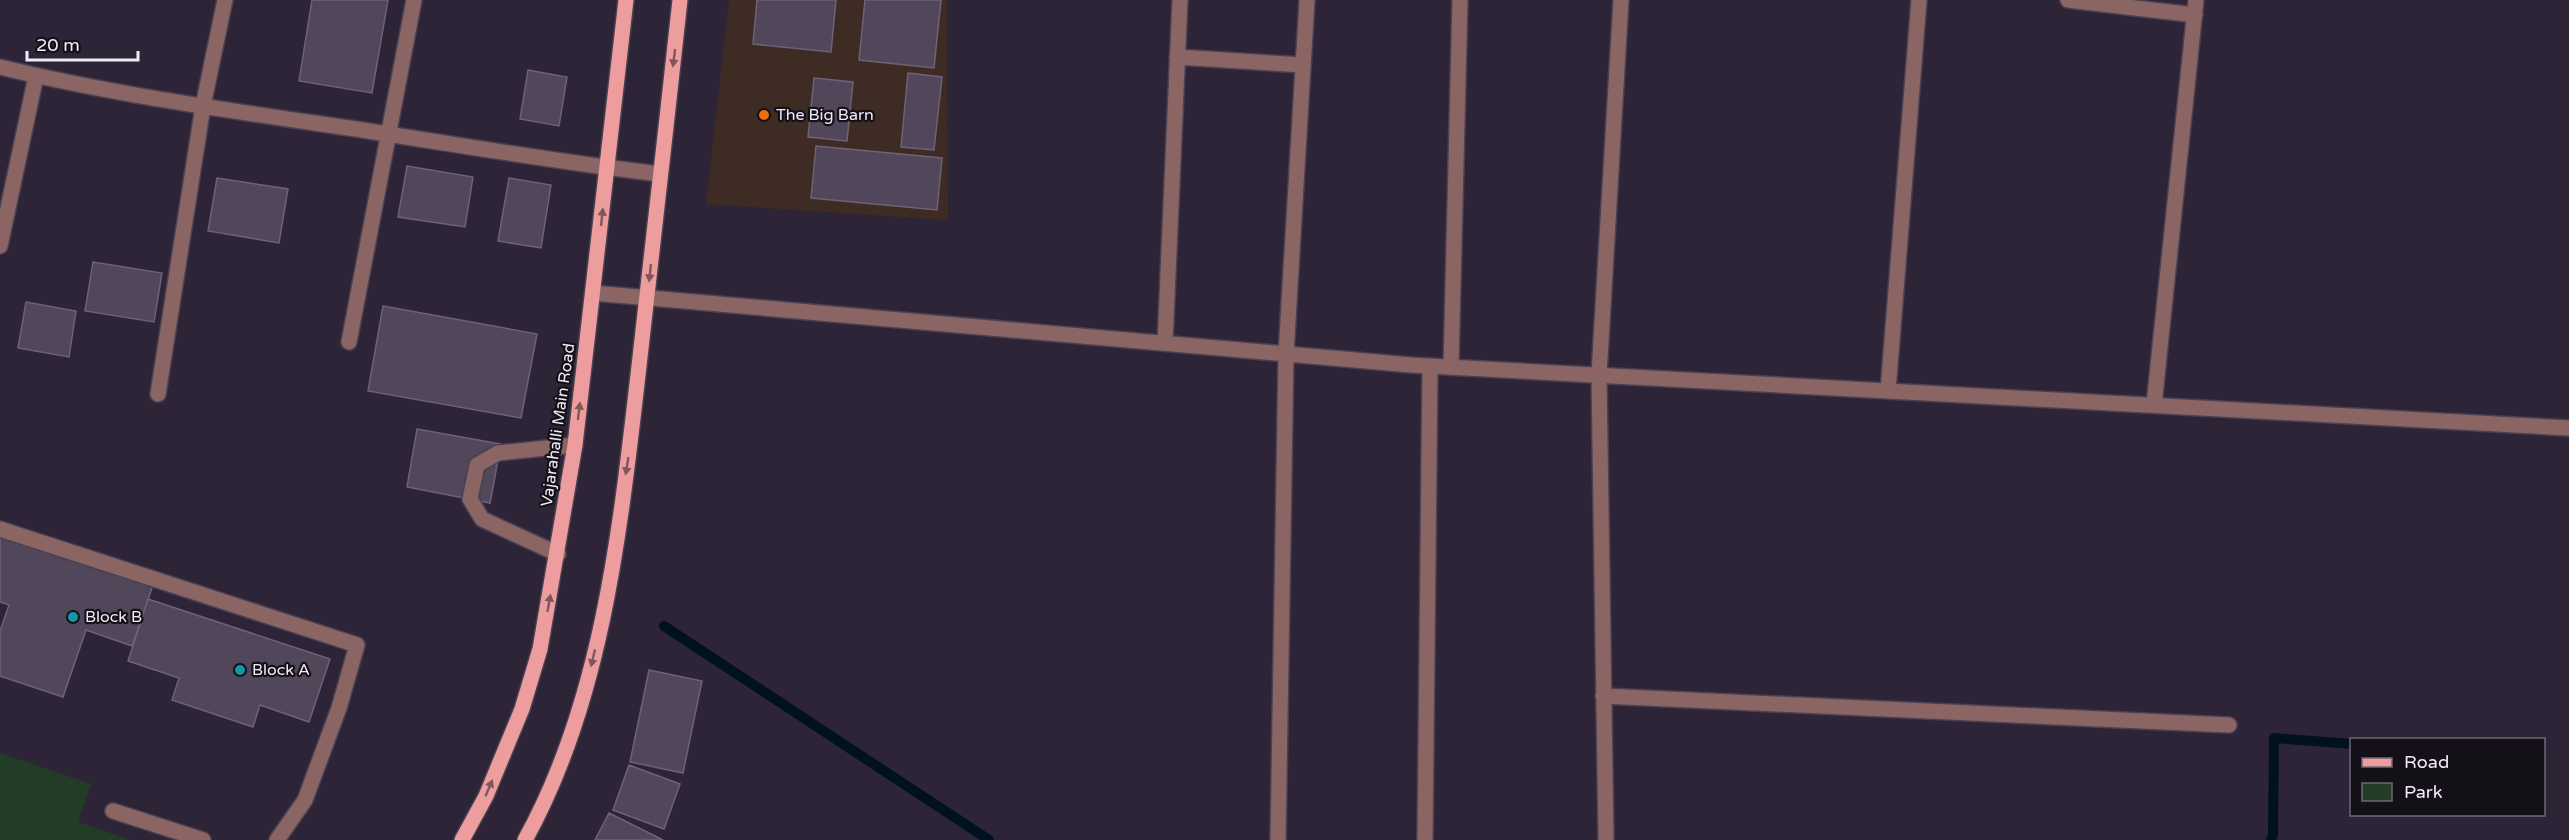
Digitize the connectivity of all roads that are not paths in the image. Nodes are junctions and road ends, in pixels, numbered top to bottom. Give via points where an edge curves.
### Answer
1 (225, 0) edge
2 (414, 0) edge
3 (626, 0) edge
4 (680, 0) edge
5 (1180, 0) edge
6 (1307, 0) edge
7 (1460, 0) edge
8 (1621, 0) edge
9 (1919, 0) edge
10 (2068, 0) edge
11 (2196, 7) edge
12 (1177, 57) junction
13 (1303, 66) junction
14 (0, 67) edge
15 (36, 75) junction
16 (203, 106) junction
17 (387, 134) junction
18 (607, 168) junction
19 (660, 174) junction
20 (0, 246) edge
21 (593, 294) junction
22 (647, 299) junction
23 (349, 342) dead end
24 (1165, 343) junction
25 (1286, 354) junction
26 (1430, 366) junction
27 (1451, 367) junction
28 (1599, 375) junction
29 (1887, 391) junction
30 (158, 394) dead end
31 (2154, 405) junction
32 (2569, 428) edge
33 (575, 445) junction
34 (0, 529) edge
35 (558, 554) junction
36 (1603, 696) junction
37 (2229, 725) dead end
38 (113, 811) dead end
39 (203, 840) edge
40 (277, 840) edge
41 (462, 840) edge
42 (525, 840) edge
43 (1278, 840) edge
44 (1425, 840) edge
45 (1606, 840) edge

1 - 16 street
2 - 17 street
3 - 18 main road, Vajarahalli Main Road
4 -> 19 main road
5 - 12 street
6 - 13 street
7 - 27 street
8 - 28 street
9 - 29 street
10 - 11 street
11 - 31 street
12 - 13 street
12 - 24 street
13 - 25 street
14 - 15 street
15 - 16 street
15 - 20 street
16 - 17 street
16 - 30 street
17 - 18 street
17 - 23 street
18 - 19 street
21 -> 18 main road, Vajarahalli Main Road
19 -> 22 main road
21 - 22 street
33 -> 21 main road, Vajarahalli Main Road
22 - 24 street
22 -> 42 main road via 629,453 593,662 574,727
24 - 25 street
25 - 26 street
25 - 43 street
26 - 27 street
26 - 44 street
27 - 28 street
28 - 29 street
28 - 36 street
29 - 31 street
31 - 32 street
33 - 35 main road, Vajarahalli Main Road
33 - 35 street via 498,453 477,465 470,499 482,519
34 - 40 street via 357,645 305,800
41 -> 35 main road, Vajarahalli Main Road via 486,796 522,709 540,649
36 - 37 street
36 - 45 street
38 - 39 street

